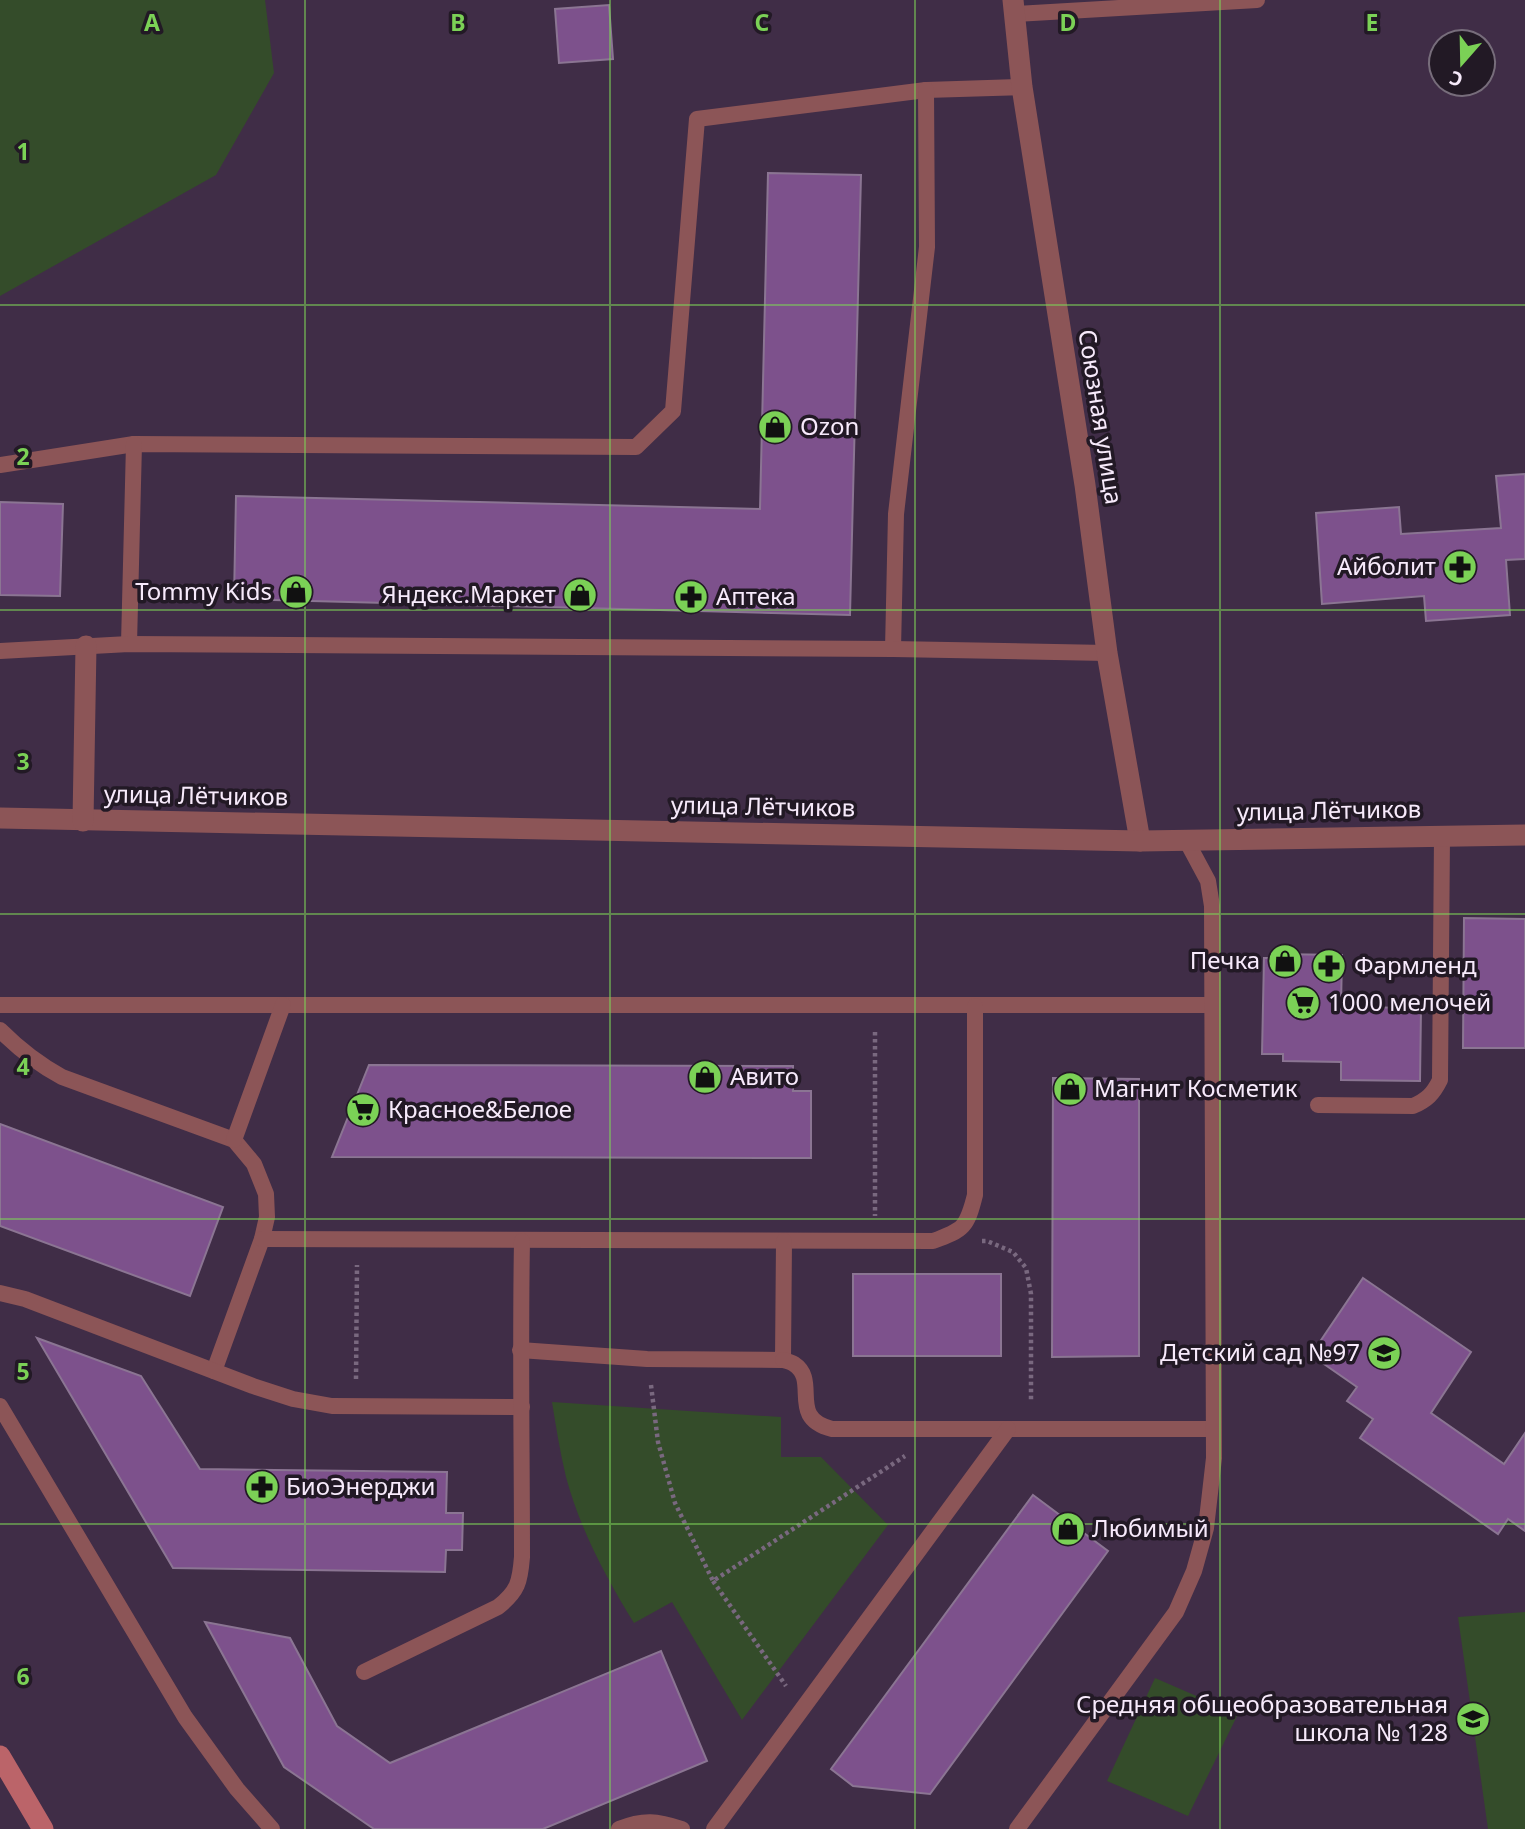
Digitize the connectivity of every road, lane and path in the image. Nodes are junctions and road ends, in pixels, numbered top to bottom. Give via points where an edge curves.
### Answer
1 (1257, 0) edge
2 (1137, 3) edge
3 (1014, 7) edge
4 (1022, 87) junction
5 (926, 90) junction
6 (134, 444) junction
7 (0, 465) edge
8 (129, 644) junction
9 (86, 646) junction
10 (893, 649) junction
11 (0, 651) edge
12 (1107, 653) junction
13 (0, 818) edge
14 (83, 821) junction
15 (1525, 835) edge
16 (1441, 836) junction
17 (1186, 839) junction
18 (1140, 841) junction
19 (0, 1005) edge
20 (283, 1005) junction
21 (1212, 1005) junction
22 (875, 1006) junction
23 (975, 1006) junction
24 (0, 1030) edge
25 (1318, 1105) dead end
26 (234, 1140) junction
27 (262, 1239) junction
28 (357, 1240) junction
29 (522, 1241) junction
30 (784, 1241) junction
31 (875, 1241) junction
32 (933, 1241) junction
33 (0, 1293) edge
34 (520, 1350) junction
35 (647, 1359) junction
36 (783, 1360) junction
37 (214, 1371) junction
38 (0, 1406) edge
39 (356, 1406) junction
40 (522, 1407) junction
41 (947, 1429) junction
42 (1008, 1429) junction
43 (1031, 1429) junction
44 (1213, 1429) junction
45 (713, 1581) junction
46 (364, 1672) dead end
47 (802, 1710) junction
48 (0, 1755) edge
49 (43, 1829) edge
50 (272, 1829) edge
51 (619, 1829) edge
52 (682, 1829) edge
53 (714, 1829) edge
54 (1017, 1829) edge

1 - 2 lane
2 - 3 lane
3 - 4 street, Союзная улица
4 - 5 lane
4 - 12 street, Союзная улица
5 - 6 lane via 697,120 673,411 636,447
5 - 10 lane via 927,247 896,514
6 - 7 lane
6 - 8 lane
8 - 9 lane
8 - 10 lane
9 - 11 lane
9 - 14 street
10 - 12 lane
12 - 18 street, Союзная улица
13 - 14 street, улица Лётчиков
14 - 18 street, улица Лётчиков
15 - 16 street, улица Лётчиков
16 - 17 street, улица Лётчиков
16 - 25 lane via 1440,1080 1434,1093 1412,1106
17 - 18 street, улица Лётчиков
17 - 21 lane via 1210,891
19 - 20 lane
20 - 22 lane
20 - 26 lane
21 - 23 lane
21 - 44 lane
22 - 23 lane
22 - 31 path
23 - 32 lane via 975,1195 969,1218 956,1233
24 - 26 lane via 41,1066 62,1077
26 - 27 lane via 254,1164 266,1194
27 - 28 lane
27 - 37 lane
28 - 29 lane
28 - 39 path
29 - 30 lane
29 - 34 lane
30 - 31 lane
30 - 36 lane
31 - 32 lane
32 - 43 path via 987,1241 1013,1252 1026,1268 1031,1294
33 - 37 lane
34 - 35 lane
34 - 40 lane
35 - 36 lane
35 - 45 path via 658,1442 676,1503
36 - 41 lane via 802,1372 805,1407 821,1426
37 - 39 lane via 293,1399
38 - 50 lane via 185,1717
39 - 40 lane
40 - 46 lane via 520,1580 498,1607
41 - 42 lane
41 - 45 path
42 - 43 lane
42 - 47 lane
43 - 44 lane
44 - 54 lane via 1206,1528 1176,1612
45 - 47 path
47 - 53 lane
48 - 49 main road
51 - 52 lane via 636,1822 662,1822

